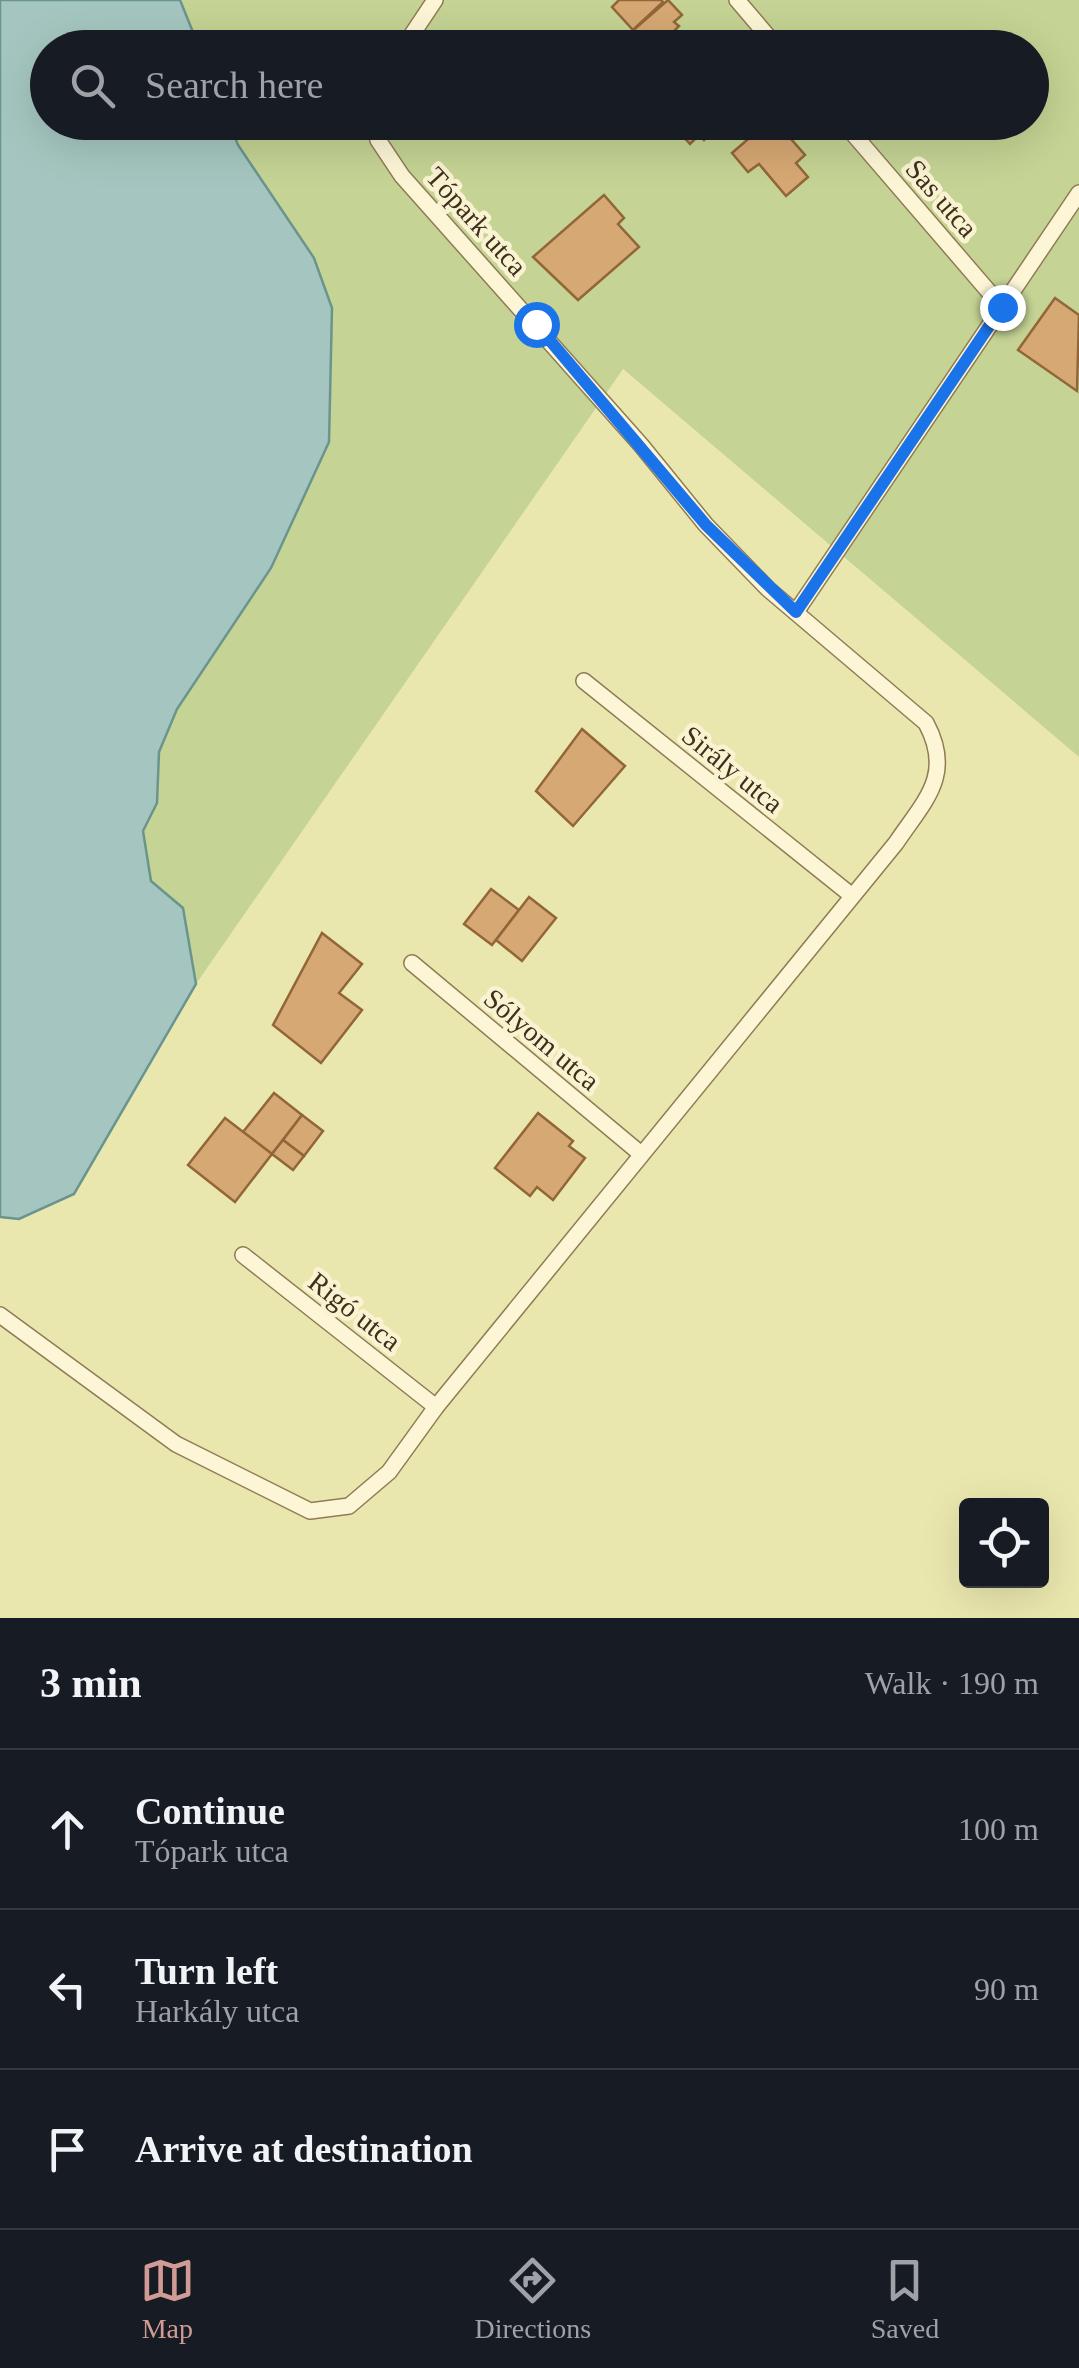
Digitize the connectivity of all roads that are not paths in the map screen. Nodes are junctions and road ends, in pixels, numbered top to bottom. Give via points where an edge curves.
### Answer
1 (435, 0) edge
2 (737, 0) edge
3 (415, 30) edge
4 (763, 30) edge
5 (378, 140) edge
6 (858, 140) edge
7 (1079, 193) edge
8 (1002, 307) junction
9 (796, 612) junction
10 (584, 681) dead end
11 (851, 895) junction
12 (412, 963) dead end
13 (641, 1154) junction
14 (243, 1255) dead end
15 (0, 1315) edge
16 (436, 1407) junction

1 - 3 lane
2 - 4 lane
5 - 9 lane, Tópark utca via 402,176 706,525
6 - 8 lane, Sas utca
7 - 8 lane
8 - 9 lane
9 - 11 lane, Tópark utca via 926,723 939,747 938,782
10 - 11 lane, Sirály utca
11 - 13 lane, Tópark utca
12 - 13 lane, Sólyom utca
13 - 16 lane, Tópark utca
14 - 16 lane, Rigó utca
15 - 16 lane, Tópark utca via 176,1444 310,1511 349,1506 389,1472

